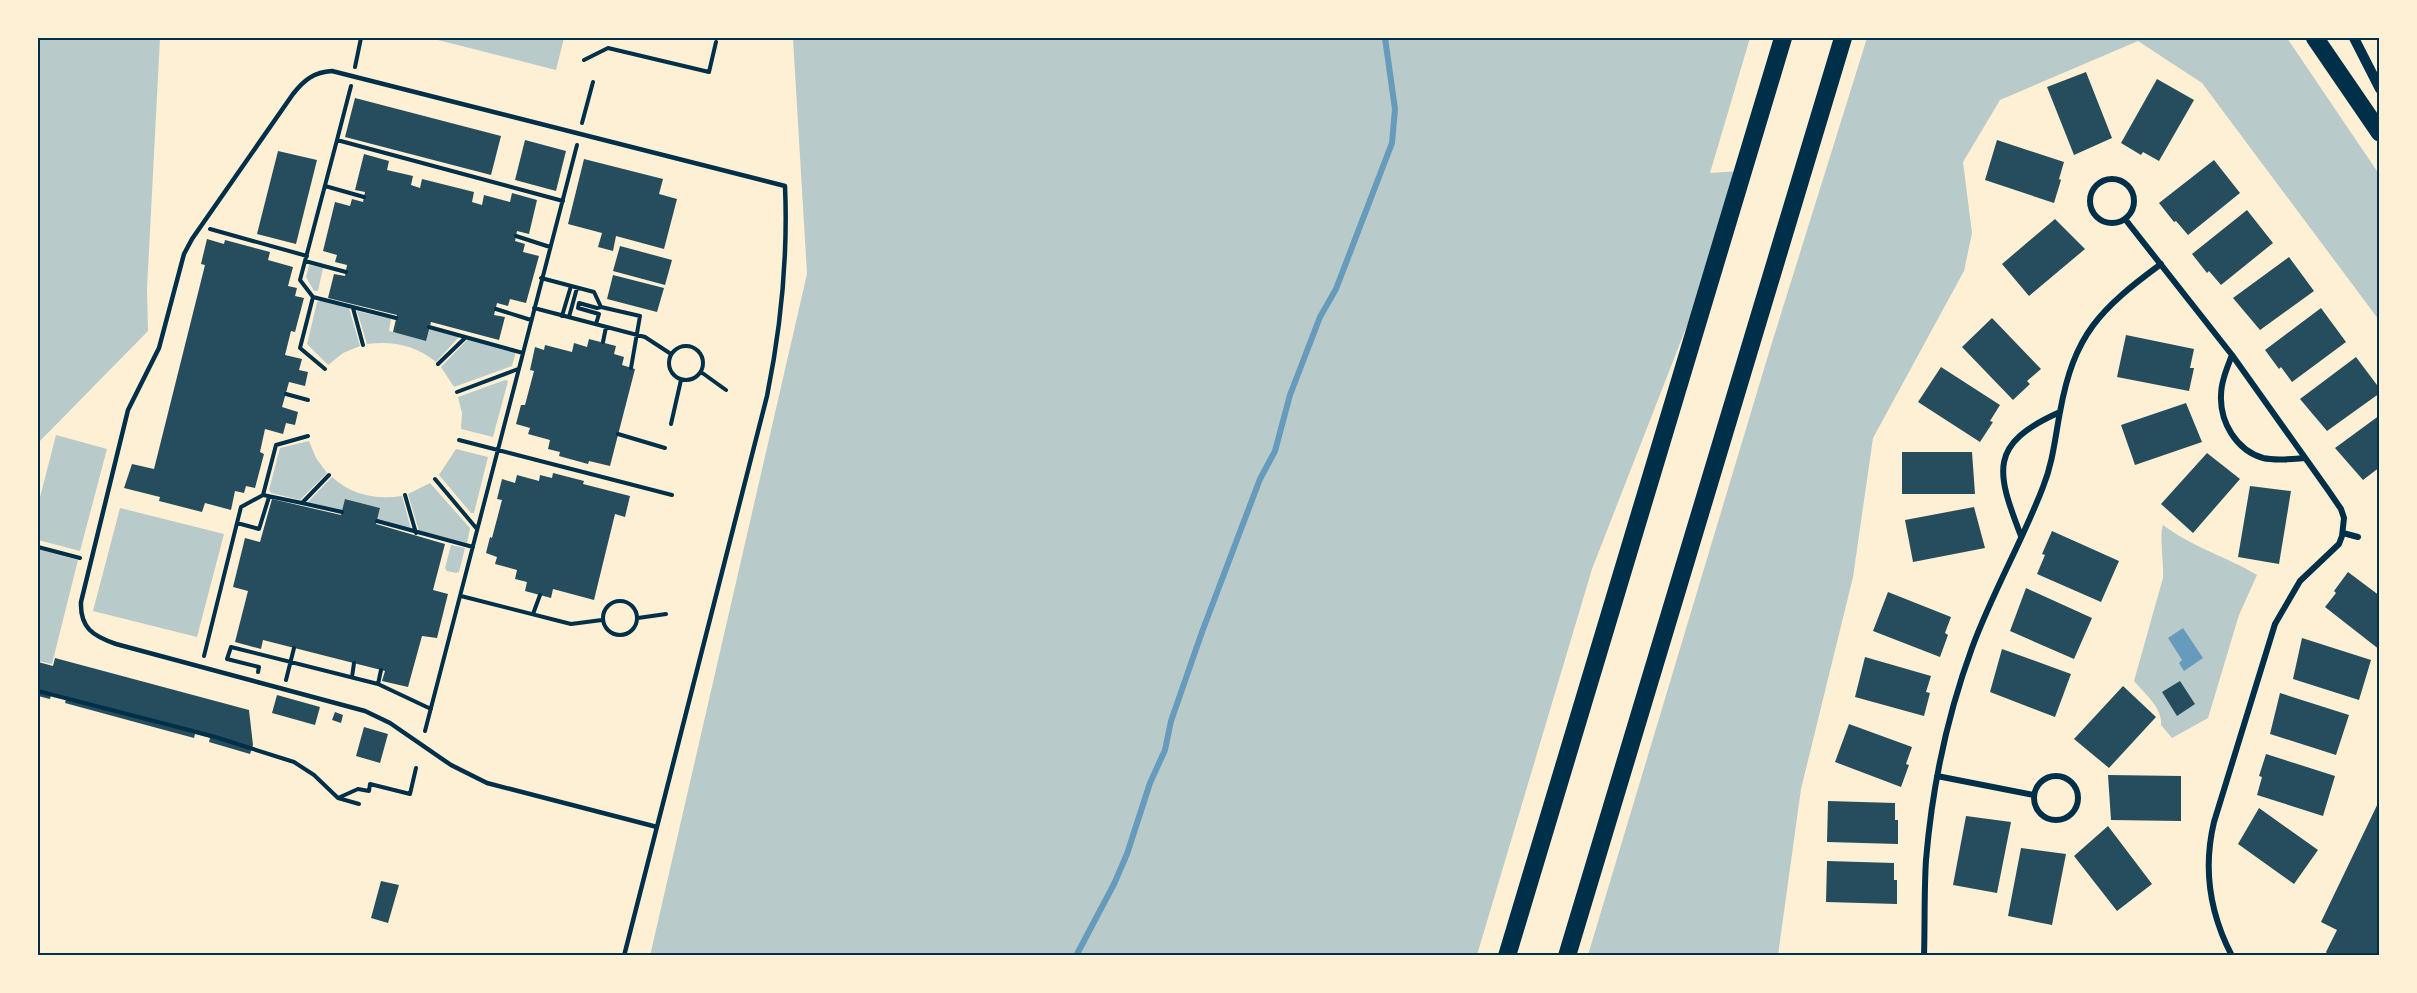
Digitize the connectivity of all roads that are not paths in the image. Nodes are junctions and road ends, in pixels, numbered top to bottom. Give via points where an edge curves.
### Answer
1 (1783, 38) edge
2 (1843, 38) edge
3 (2315, 38) edge
4 (2354, 38) edge
5 (2379, 89) edge
6 (2379, 132) edge
7 (2125, 219) junction
8 (2161, 264) junction
9 (2232, 355) junction
10 (2060, 412) junction
11 (2305, 458) junction
12 (2343, 533) junction
13 (2021, 536) junction
14 (2358, 537) dead end
15 (1937, 776) junction
16 (2034, 795) junction
17 (657, 827) junction
18 (624, 956) edge
19 (1507, 956) edge
20 (1567, 956) edge
21 (1924, 956) edge
22 (2232, 956) edge

1 - 19 highway
2 - 20 highway
3 - 6 highway
4 - 5 street
7 - 7 street via 2134,203 2131,189 2120,180 2099,182 2089,200 2094,215 2106,223
7 - 8 street
8 - 9 street
8 - 10 street via 2116,298 2087,332 2071,365
9 - 11 street
9 - 11 street via 2221,395 2231,434 2263,458
10 - 13 street via 2049,472
10 - 13 street via 2018,435 2004,461 2003,484
11 - 12 street via 2341,510
12 - 14 street
12 - 22 street via 2339,544 2300,581 2275,624 2214,822 2209,887 2218,926
13 - 15 street via 1971,651
15 - 16 street
15 - 21 street via 1926,861
16 - 16 street via 2039,813 2052,820 2067,818 2078,800 2070,782 2057,777 2044,779
17 - 17 lane via 772,375 784,274 785,186 353,76 326,71 306,79 200,227 181,262 159,348 128,410 81,608 84,621 92,633 116,644 377,716 451,765 487,783
17 - 18 lane

